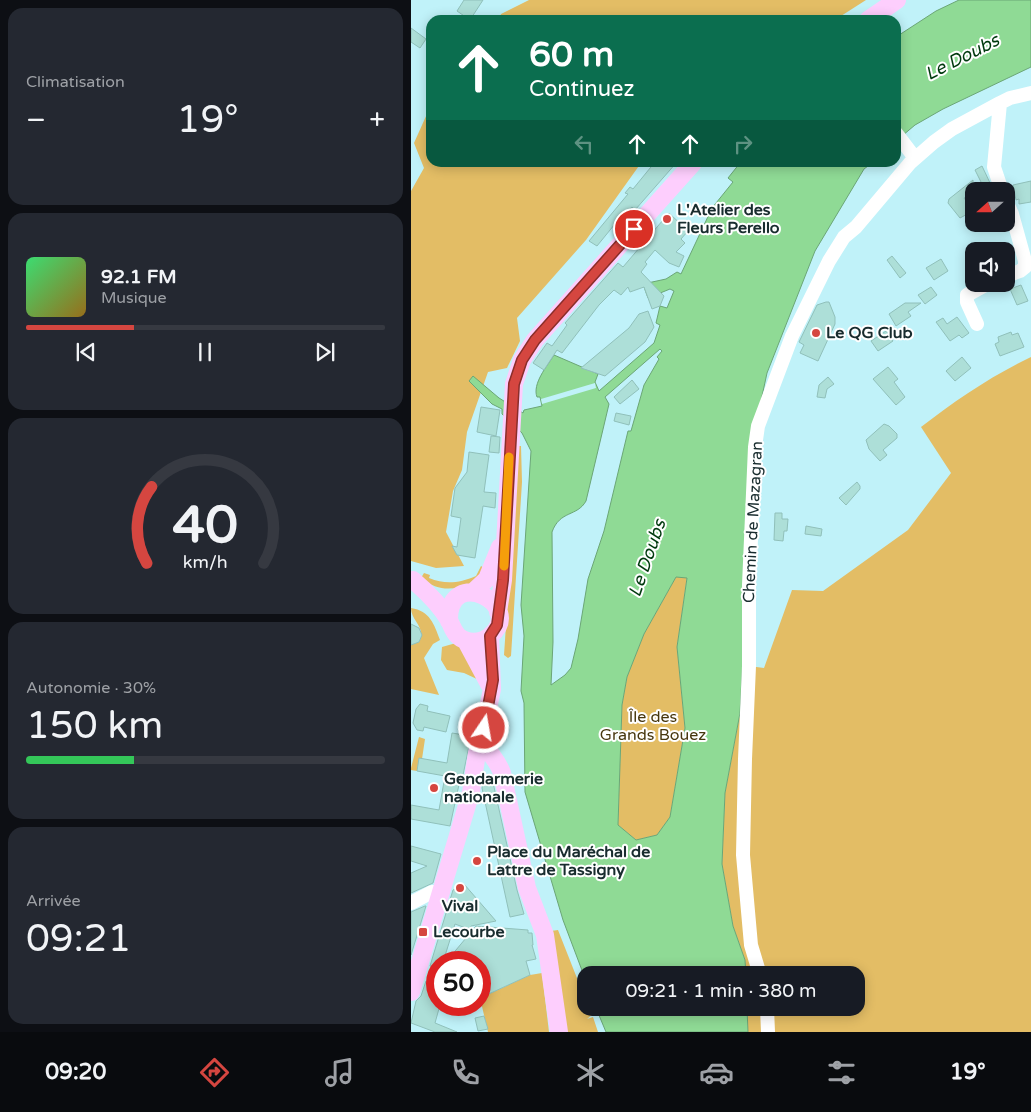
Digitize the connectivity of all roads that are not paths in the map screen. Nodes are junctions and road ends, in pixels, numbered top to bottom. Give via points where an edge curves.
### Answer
1 (890, 10) edge
2 (878, 15) edge
3 (1031, 93) edge
4 (999, 103) junction
5 (901, 141) edge
6 (911, 154) junction
7 (690, 167) edge
8 (998, 182) edge
9 (1015, 225) edge
10 (1015, 273) edge
11 (972, 292) edge
12 (977, 324) dead end
13 (505, 533) junction
14 (466, 594) junction
15 (498, 612) junction
16 (449, 621) junction
17 (490, 636) junction
18 (466, 641) junction
19 (492, 689) junction
20 (484, 728) junction
21 (441, 893) junction
22 (411, 903) edge
23 (757, 966) edge
24 (411, 992) edge
25 (767, 1016) edge
26 (559, 1032) edge
27 (768, 1032) edge

1 - 2 main road
3 - 4 street, Chemin de Mazagran
4 - 6 street, Chemin de Mazagran
4 - 8 street via 994,167
5 - 6 street
6 - 23 street, Chemin de Mazagran via 856,227 844,237 829,261 792,336 758,426 750,567 743,855 751,945
7 - 13 main road via 535,340 522,360 516,374 513,397
9 - 10 street via 1025,261 1025,267
11 - 12 street via 967,295 967,302
13 - 14 main road via 487,579
13 - 15 main road
14 - 15 main road via 486,595
14 - 16 main road via 451,607
14 - 16 main road via 418,584
15 - 17 main road via 497,625
16 - 18 main road via 454,631
17 - 18 main road
17 - 19 main road
18 - 19 main road
19 - 20 main road
20 - 21 main road via 471,792
20 - 26 main road via 485,746 498,761 502,773 527,888 545,935
21 - 22 street via 433,892
21 - 24 main road
25 - 27 street

